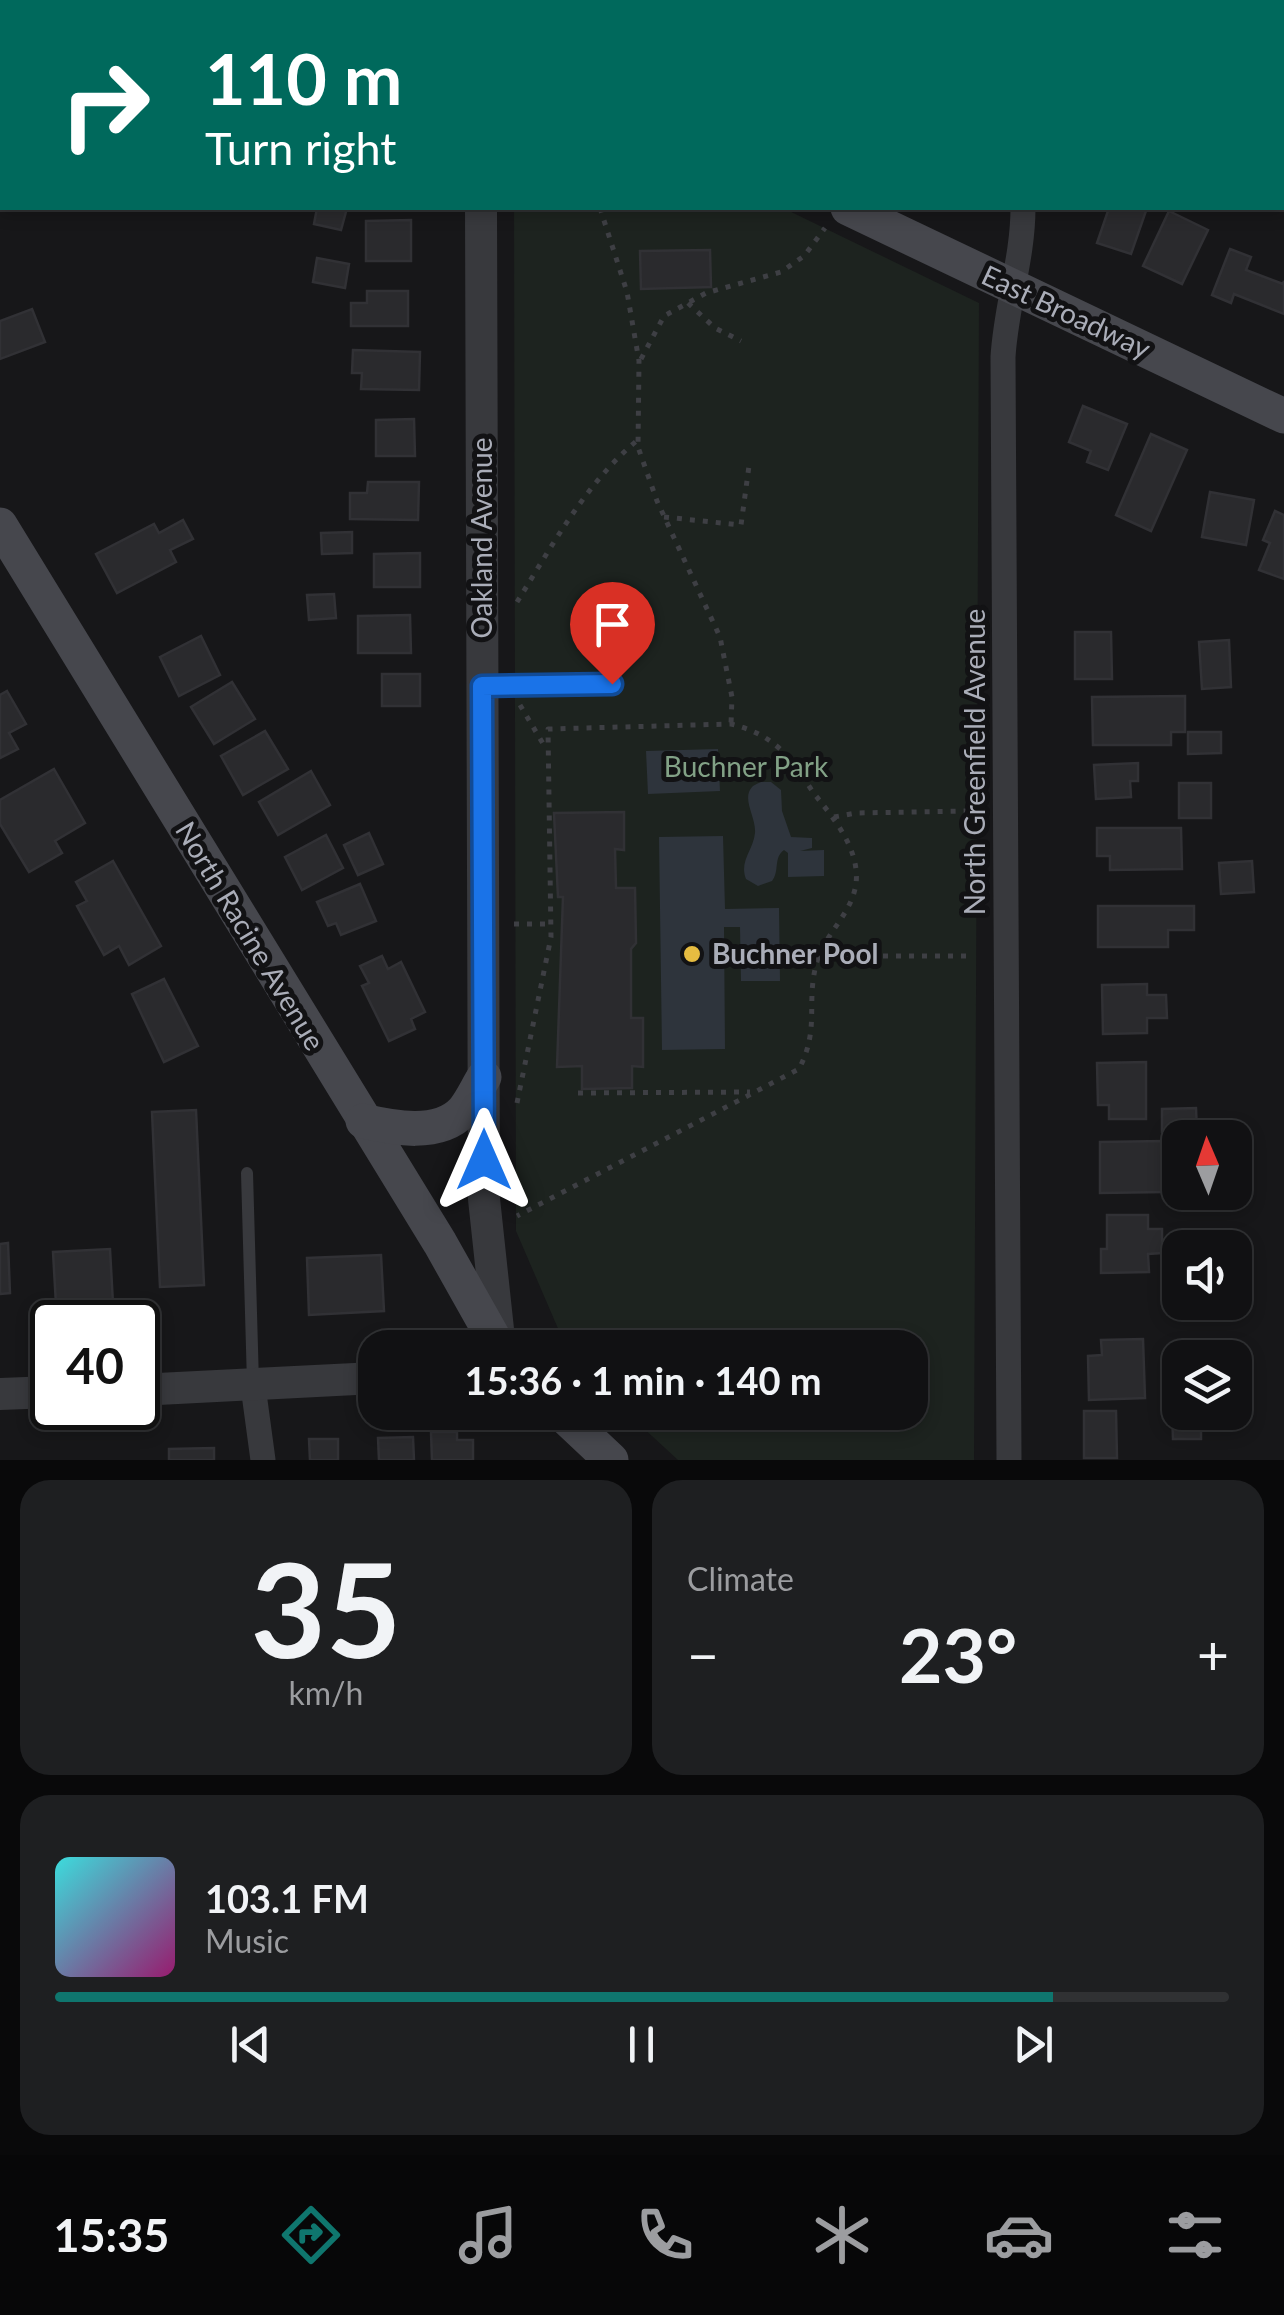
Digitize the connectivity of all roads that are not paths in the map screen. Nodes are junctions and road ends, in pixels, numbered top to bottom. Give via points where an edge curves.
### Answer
1 (481, 210) edge
2 (1023, 210) edge
3 (836, 218) edge
4 (1013, 286) junction
5 (1284, 416) edge
6 (0, 524) edge
7 (612, 684) dead end
8 (482, 686) junction
9 (484, 1077) junction
10 (363, 1121) junction
11 (247, 1173) dead end
12 (489, 1330) edge
13 (497, 1330) edge
14 (358, 1379) edge
15 (253, 1386) junction
16 (160, 1389) edge
17 (30, 1393) edge
18 (0, 1394) edge
19 (579, 1430) edge
20 (263, 1460) edge
21 (611, 1460) edge
22 (1009, 1460) edge

1 - 8 street, Oakland Avenue
2 - 4 street, North Greenfield Avenue
3 - 4 main road, East Broadway
4 - 5 main road, East Broadway
4 - 22 street, North Greenfield Avenue via 1002,357
6 - 10 main road, North Racine Avenue
7 - 8 lane
8 - 9 street, Oakland Avenue
9 - 10 main road via 460,1115 446,1122 406,1129
9 - 13 street, Oakland Avenue via 484,1199
10 - 12 main road, North Racine Avenue
11 - 15 lane
14 - 15 street
15 - 16 street
15 - 20 street
17 - 18 street
19 - 21 main road

